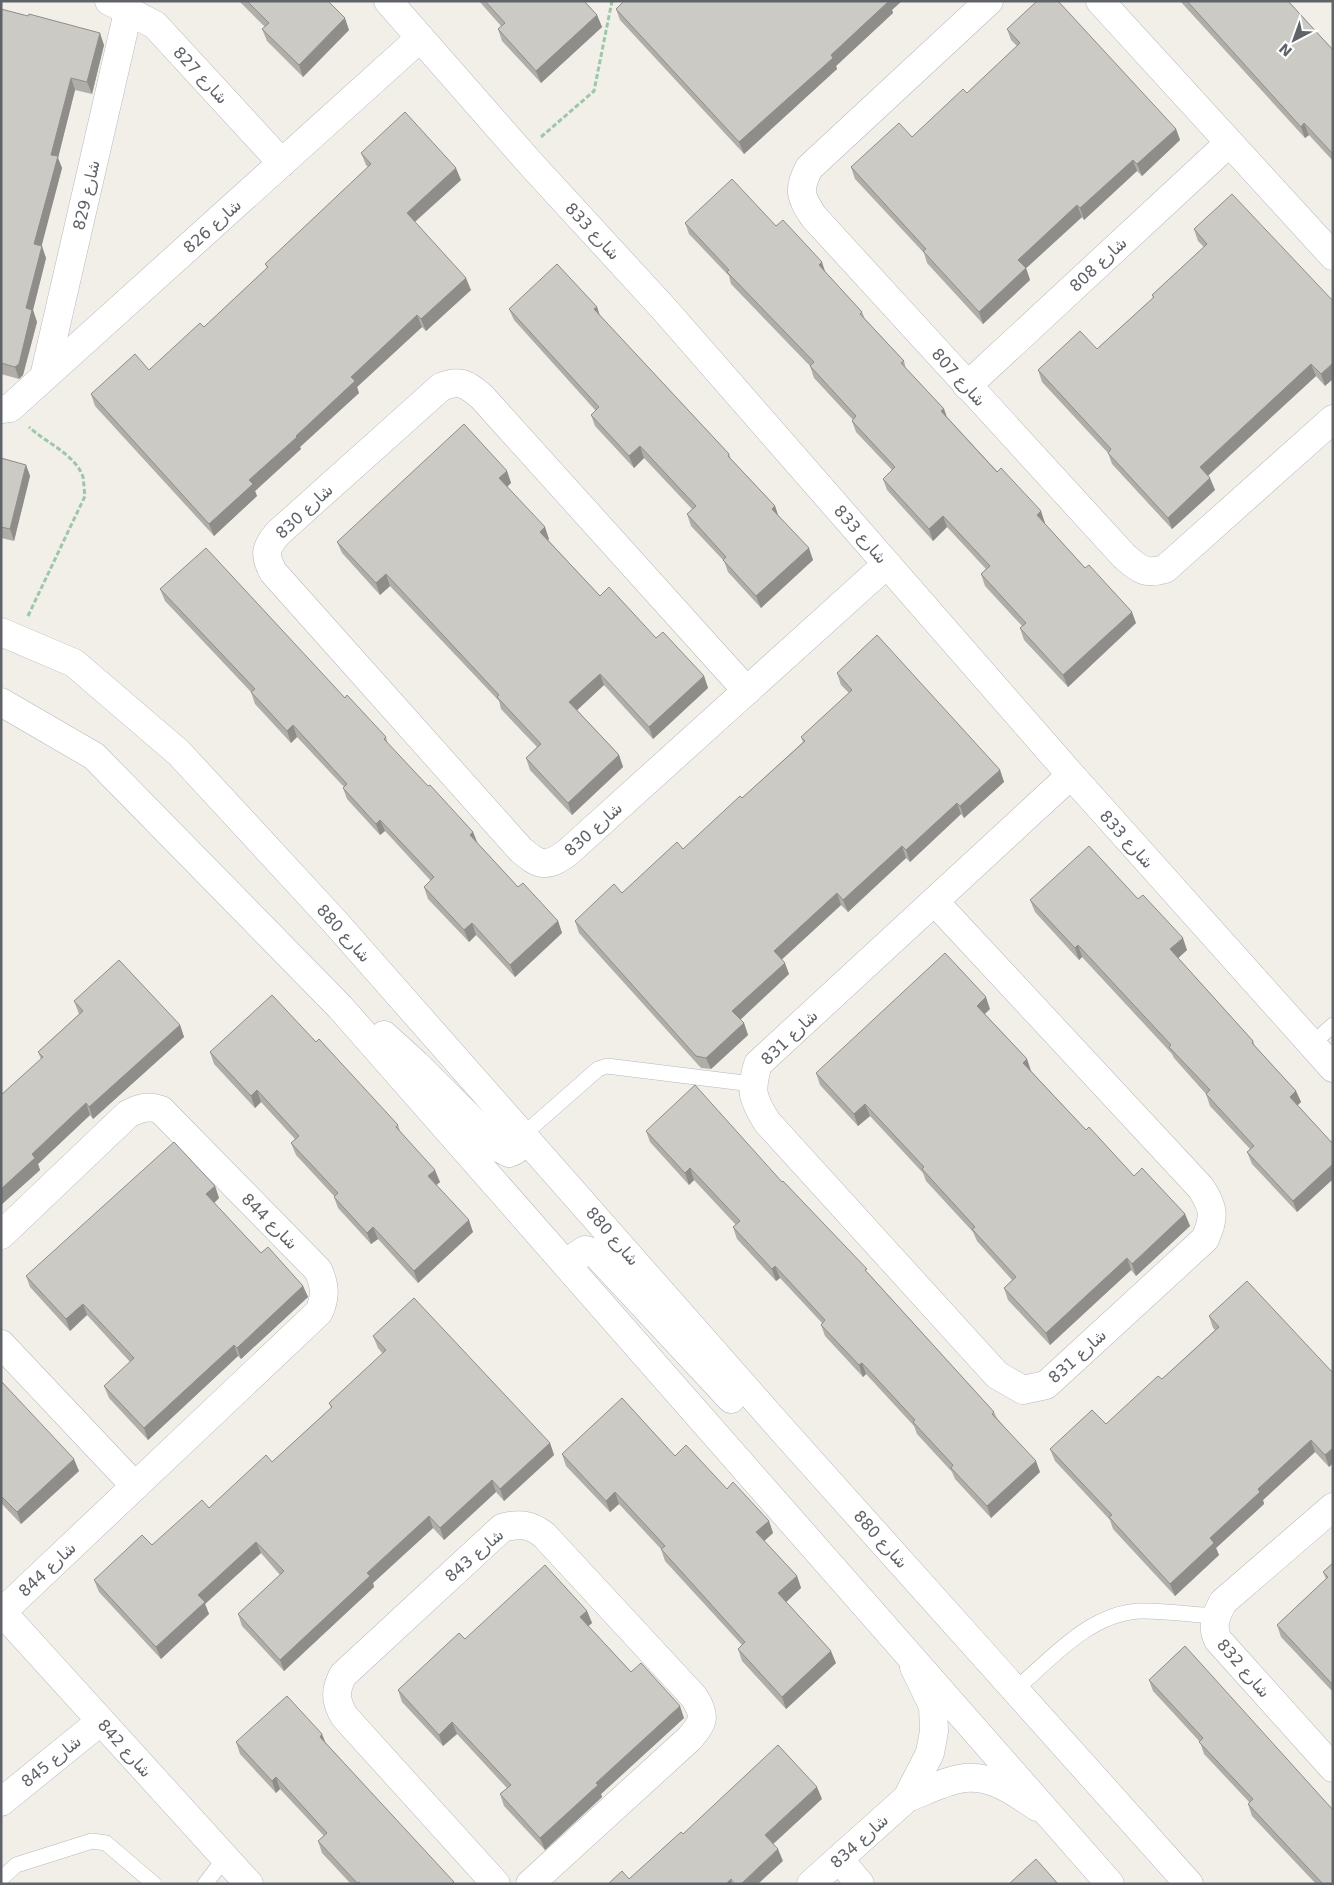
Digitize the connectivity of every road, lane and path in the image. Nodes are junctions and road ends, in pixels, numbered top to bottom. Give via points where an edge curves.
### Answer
1 (388, 1) edge
2 (612, 1) edge
3 (989, 1) edge
4 (1100, 1) edge
5 (118, 6) edge
6 (420, 38) junction
7 (1228, 143) junction
8 (522, 153) junction
9 (282, 163) junction
10 (1333, 256) edge
11 (44, 377) junction
12 (967, 386) junction
13 (6, 408) edge
14 (1333, 419) edge
15 (887, 564) junction
16 (9, 636) edge
17 (747, 691) junction
18 (1, 702) edge
19 (1070, 775) junction
20 (935, 902) junction
21 (340, 1008) junction
22 (1333, 1025) edge
23 (1311, 1045) junction
24 (1332, 1066) edge
25 (752, 1084) junction
26 (524, 1134) junction
27 (1, 1235) edge
28 (572, 1271) junction
29 (1, 1344) edge
30 (785, 1433) junction
31 (135, 1486) junction
32 (1333, 1507) edge
33 (1, 1611) edge
34 (1216, 1616) junction
35 (907, 1653) junction
36 (1016, 1689) junction
37 (101, 1721) junction
38 (1333, 1768) edge
39 (907, 1798) junction
40 (1, 1802) edge
41 (1052, 1817) junction
42 (225, 1858) junction
43 (839, 1859) junction
44 (1, 1879) edge
45 (154, 1884) edge
46 (205, 1884) edge
47 (249, 1884) edge
48 (496, 1884) edge
49 (530, 1884) edge
50 (811, 1884) edge
51 (860, 1884) edge
52 (1110, 1884) edge
53 (1189, 1884) edge

1 - 6 street, شارع 833
2 - 8 path via 594,91
3 - 12 street, شارع 807 via 808,168 801,185 804,201 813,216
4 - 7 street
5 - 9 street, شارع 827 via 155,25
5 - 11 street, شارع 829
6 - 8 street, شارع 833
6 - 9 street, شارع 826
7 - 10 street
7 - 12 street, شارع 808
8 - 15 street, شارع 833 via 665,310
9 - 11 street, شارع 826
11 - 13 street, شارع 826
12 - 14 street, شارع 807 via 1124,556 1138,568 1152,573 1165,569
13 - 16 path via 45,441 68,455 82,476 85,496
15 - 17 street, شارع 830
15 - 19 street, شارع 833
16 - 26 street, شارع 880 via 74,662 179,753
17 - 17 street, شارع 830 via 567,853 554,862 535,862 280,579 267,561 267,551 278,534 441,387 460,382 482,397
18 - 21 street via 94,756
19 - 20 street, شارع 831
19 - 23 street, شارع 833
20 - 25 street, شارع 831 via 758,1064
20 - 25 street, شارع 831 via 1201,1188 1213,1214 1204,1239 1046,1385 1023,1390 997,1375 767,1122 755,1104
21 - 26 street via 384,1034 508,1154 522,1144
21 - 28 street
22 - 23 lane
23 - 24 street, شارع 833
25 - 26 lane via 607,1066 598,1069
26 - 30 street, شارع 880
27 - 31 street, شارع 844 via 128,1114 143,1107 154,1107 161,1110 318,1270 324,1282 318,1312
28 - 30 street via 576,1256 585,1250 595,1253 734,1402 753,1417
28 - 35 street
29 - 31 street
30 - 36 street, شارع 880
31 - 33 street, شارع 844
32 - 34 street, شارع 832 via 1223,1602
33 - 37 street, شارع 842
34 - 36 lane via 1138,1611 1106,1619 1086,1628
34 - 38 street, شارع 832 via 1214,1632 1218,1640
35 - 39 street, شارع 834 via 933,1706 934,1731 930,1753
35 - 41 street
36 - 53 street, شارع 880
37 - 40 street, شارع 845
37 - 42 street, شارع 842
39 - 41 street, شارع 834 via 959,1779 982,1779 1011,1788
39 - 43 street, شارع 834
41 - 52 street
42 - 46 lane
42 - 47 street, شارع 842
43 - 50 street, شارع 834
43 - 51 street
44 - 45 lane via 16,1866 92,1841 106,1843
48 - 49 street, شارع 843 via 344,1716 336,1694 344,1675 502,1528 514,1524 535,1528 544,1535 694,1697 703,1717 690,1738

